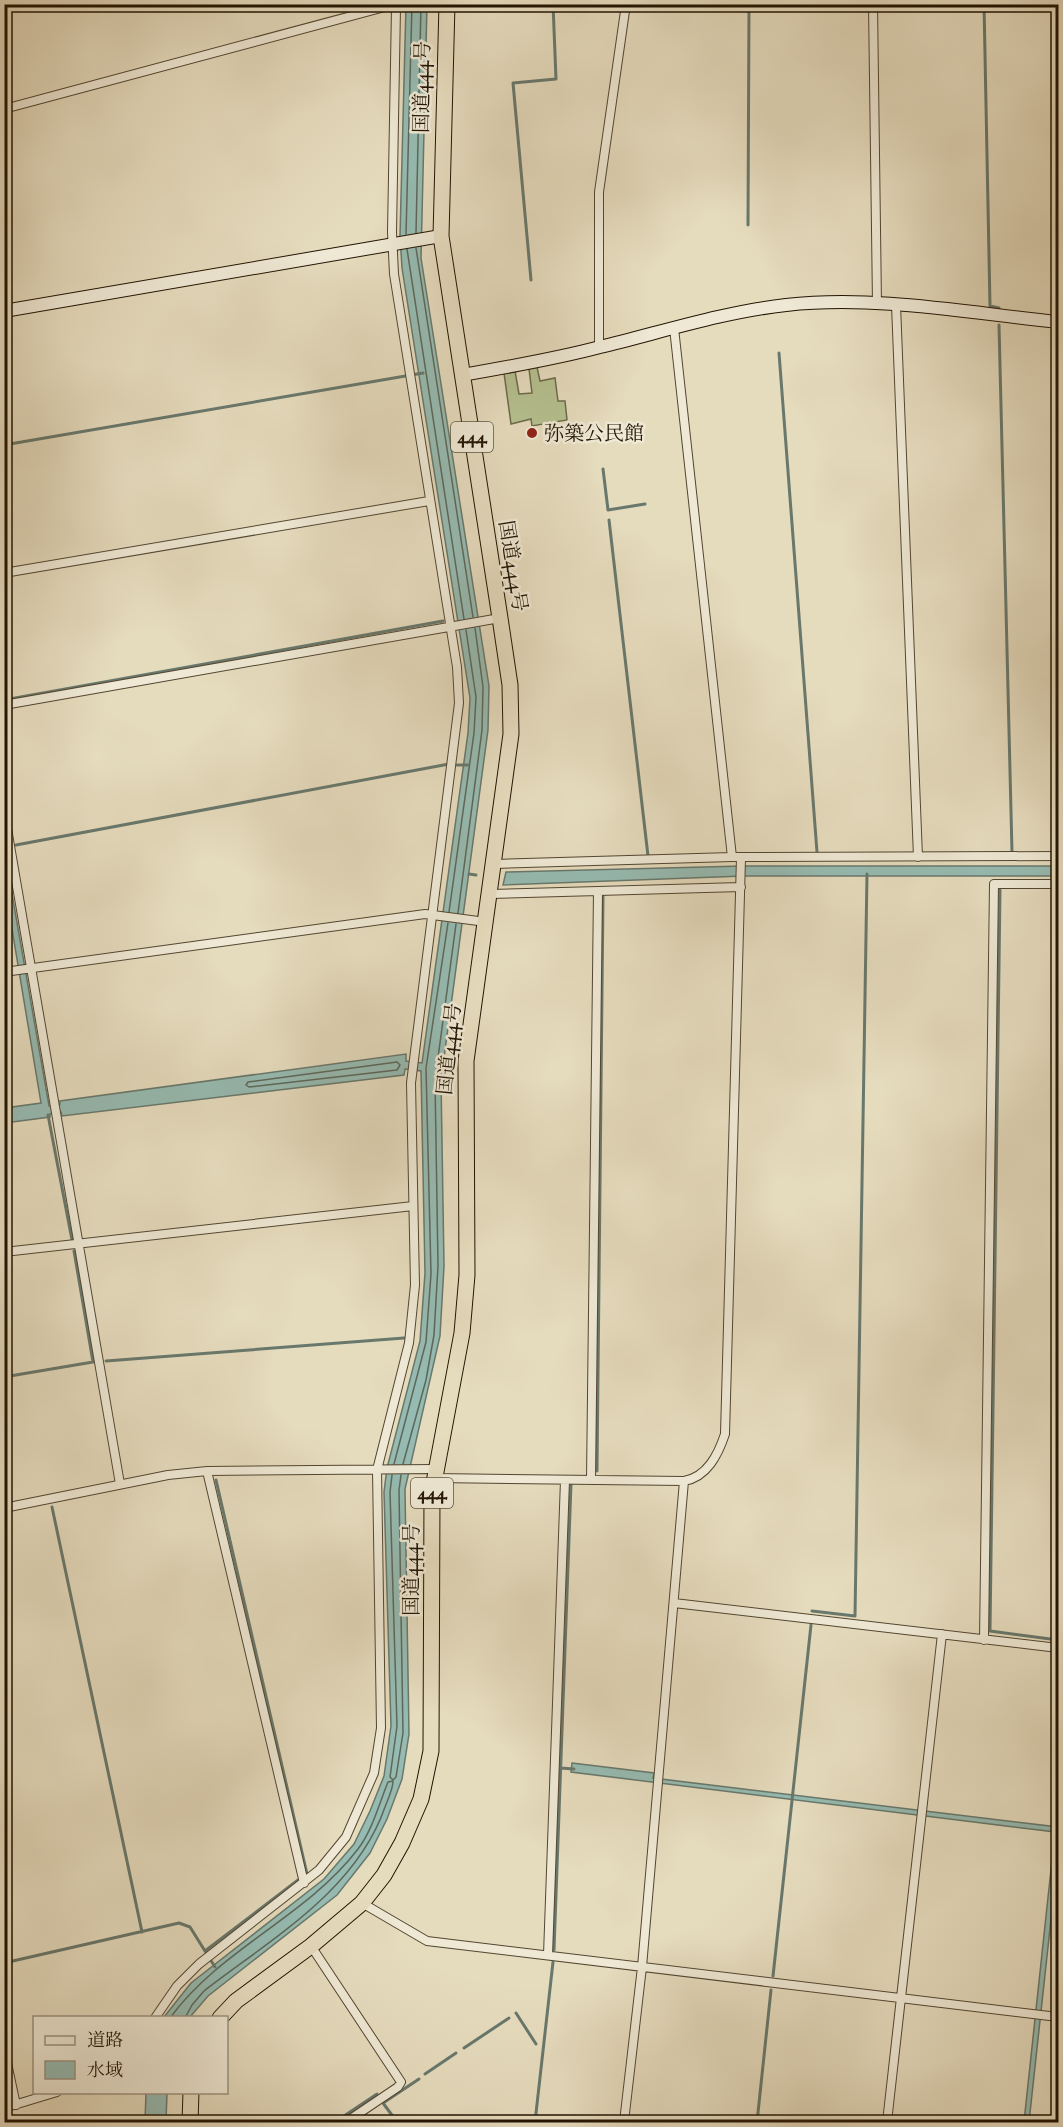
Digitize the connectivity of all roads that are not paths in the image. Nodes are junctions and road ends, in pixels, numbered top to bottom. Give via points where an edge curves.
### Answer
1 (447, 4) edge
2 (626, 4) edge
3 (873, 4) edge
4 (396, 6) edge
5 (4, 110) edge
6 (434, 237) junction
7 (394, 242) junction
8 (877, 304) junction
9 (896, 305) junction
10 (4, 311) edge
11 (1059, 322) edge
12 (674, 328) junction
13 (599, 348) junction
14 (462, 375) junction
15 (429, 501) junction
16 (4, 573) edge
17 (500, 618) junction
18 (452, 625) junction
19 (4, 705) edge
20 (4, 812) edge
21 (1059, 856) edge
22 (732, 857) junction
23 (918, 857) junction
24 (741, 860) junction
25 (495, 866) junction
26 (741, 883) junction
27 (1059, 884) edge
28 (491, 891) junction
29 (598, 891) junction
30 (436, 915) junction
31 (486, 922) junction
32 (25, 968) junction
33 (4, 972) edge
34 (413, 1206) junction
35 (78, 1244) junction
36 (4, 1252) edge
37 (207, 1470) junction
38 (378, 1470) junction
39 (434, 1474) junction
40 (566, 1480) junction
41 (591, 1480) junction
42 (684, 1480) junction
43 (120, 1484) junction
44 (4, 1508) edge
45 (674, 1603) junction
46 (942, 1635) junction
47 (984, 1640) junction
48 (1059, 1648) edge
49 (304, 1884) junction
50 (362, 1903) junction
51 (311, 1946) junction
52 (548, 1955) junction
53 (642, 1967) junction
54 (901, 1998) junction
55 (156, 2016) edge
56 (222, 2016) edge
57 (1059, 2017) edge
58 (4, 2049) edge
59 (51, 2094) edge
60 (189, 2095) edge
61 (16, 2105) junction
62 (4, 2108) edge
63 (190, 2122) edge
64 (346, 2122) edge
65 (624, 2122) edge
66 (887, 2122) edge

1 - 6 highway, 国道444号 / 444
2 - 13 street via 599,192
3 - 8 street
4 - 5 street
4 - 7 street
6 - 7 street
6 - 14 highway, 国道444号 / 444
7 - 10 street
7 - 15 street
8 - 9 street
8 - 12 street via 788,305 732,313
9 - 11 street
9 - 23 street
12 - 13 street
12 - 22 street
13 - 14 street
14 - 17 highway, 国道444号 / 444
15 - 16 street
15 - 18 street
17 - 18 street
17 - 25 highway, 国道444号 / 444 via 510,685 511,734
18 - 19 street
18 - 30 street via 457,734
20 - 32 street
21 - 23 street
22 - 24 street
22 - 25 street
23 - 24 street
24 - 26 street
25 - 28 highway, 国道444号 / 444
26 - 29 street
26 - 42 street via 725,1434 705,1472
27 - 47 street via 994,884
28 - 29 street
28 - 31 highway, 国道444号 / 444
29 - 41 street
30 - 31 street
30 - 32 street
30 - 34 street via 412,1071
31 - 39 highway, 国道444号 / 444 via 466,1061 467,1275 462,1334
32 - 33 street
32 - 35 street via 54,1103
34 - 35 street
34 - 38 street via 415,1285 409,1343
35 - 36 street
35 - 43 street
37 - 38 street
37 - 43 street
37 - 49 street
38 - 39 street
38 - 49 street via 381,1728 374,1773 346,1837
39 - 40 street
39 - 50 highway, 国道444号 / 444 via 431,1751 421,1799 402,1843
40 - 41 street
40 - 52 street
41 - 42 street
42 - 45 street
43 - 44 street
45 - 46 street
45 - 53 street
46 - 47 street
46 - 54 street
47 - 48 street
49 - 55 street via 209,1957 177,1986
50 - 51 highway, 国道444号 / 444
50 - 52 street via 427,1941
51 - 56 highway, 国道444号 / 444 via 236,2001
51 - 64 street via 401,2082
52 - 53 street
53 - 54 street
53 - 65 street
54 - 57 street
54 - 66 street
58 - 61 street
59 - 61 street
60 - 63 highway
61 - 62 street

